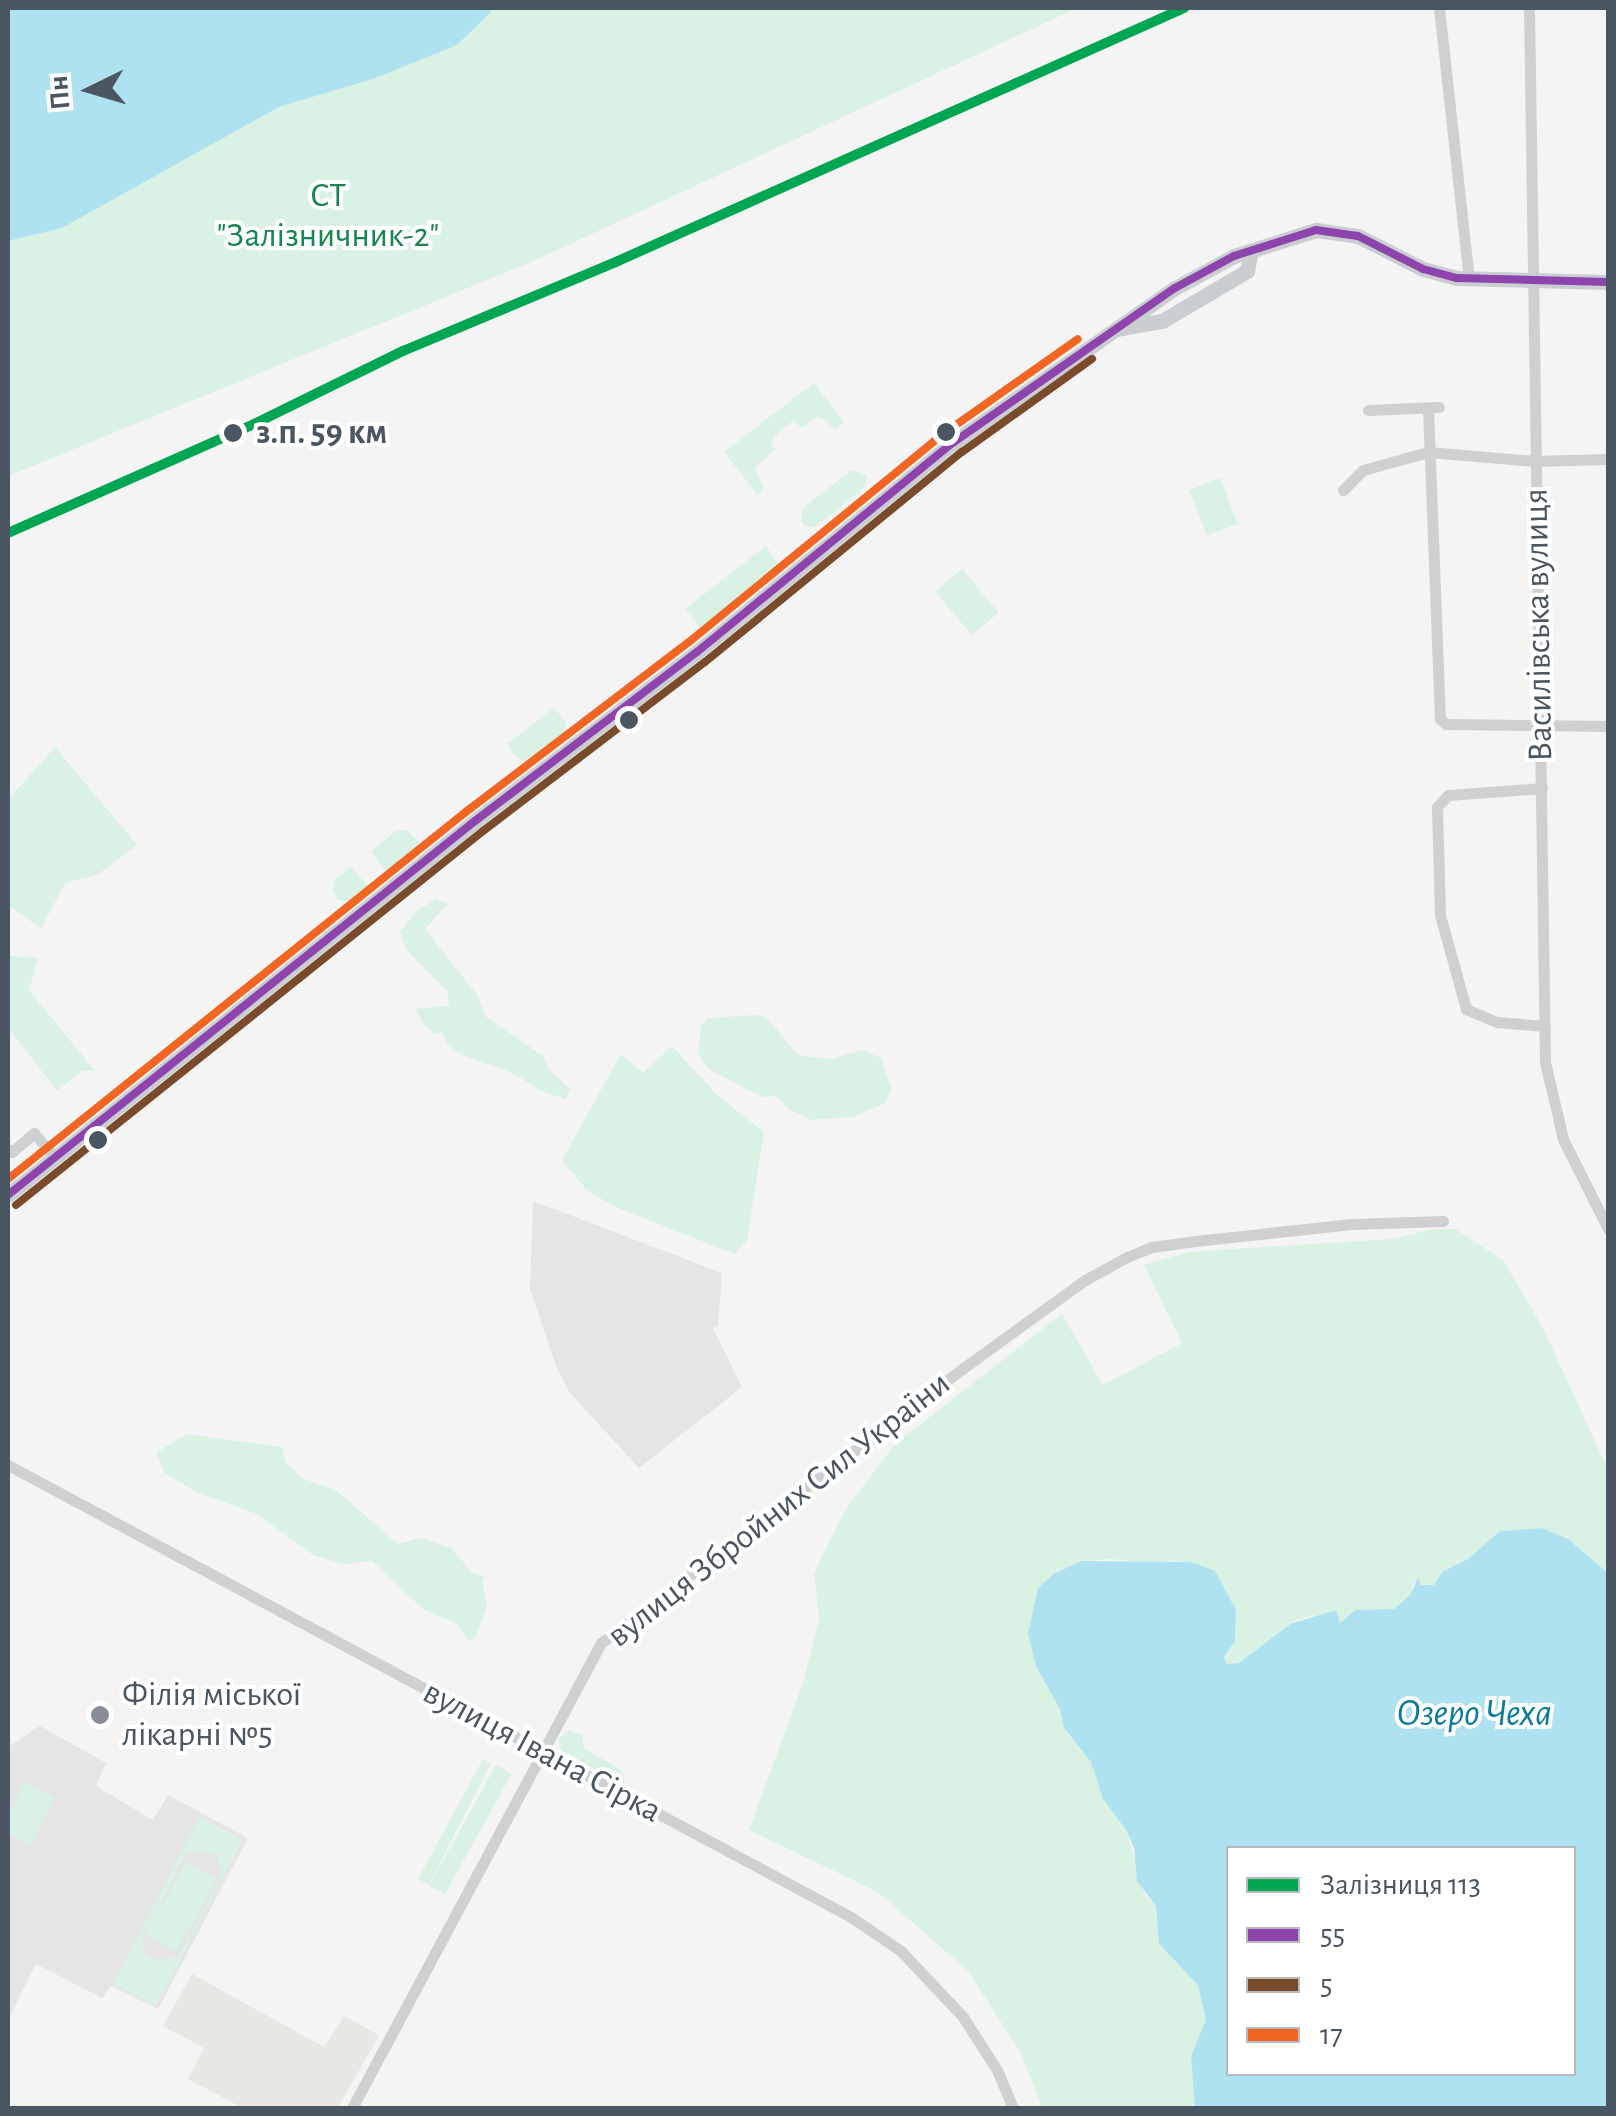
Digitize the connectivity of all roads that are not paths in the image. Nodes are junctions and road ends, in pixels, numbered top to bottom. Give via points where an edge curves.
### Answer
1 (1439, 8) edge
2 (1530, 8) edge
3 (1469, 278) junction
4 (1534, 281) junction
5 (1608, 282) edge
6 (1368, 410) dead end
7 (1428, 452) junction
8 (1608, 459) edge
9 (1534, 460) junction
10 (1343, 490) dead end
11 (1542, 725) junction
12 (1608, 726) edge
13 (1542, 788) junction
14 (1545, 1026) junction
15 (8, 1150) edge
16 (54, 1158) junction
17 (8, 1195) edge
18 (1442, 1220) dead end
19 (1608, 1229) edge
20 (8, 1465) edge
21 (541, 1752) junction
22 (352, 2108) edge
23 (1013, 2108) edge

1 - 3 street
2 - 4 street, Василівська вулиця
3 - 4 main road
3 - 16 main road via 1424,269 1336,231 1288,236 1175,288 954,442
4 - 5 main road
4 - 9 street, Василівська вулиця
6 - 7 street via 1433,408
7 - 9 street
7 - 10 street via 1363,470
7 - 11 street via 1436,713 1446,724
8 - 9 street
9 - 11 street, Василівська вулиця
11 - 12 street
11 - 13 street, Василівська вулиця
13 - 14 street, Василівська вулиця
13 - 14 street via 1448,795 1437,807 1440,914 1466,1009 1496,1022
14 - 19 street, Василівська вулиця via 1545,1062 1564,1139
15 - 16 street via 34,1133
16 - 17 main road
18 - 21 street, вулиця Збройних Сил України via 1152,1246 1104,1268 601,1643
20 - 21 street, вулиця Івана Сірка
21 - 22 street, вулиця Збройних Сил України
21 - 23 street, вулиця Івана Сірка via 901,1951 963,2017

